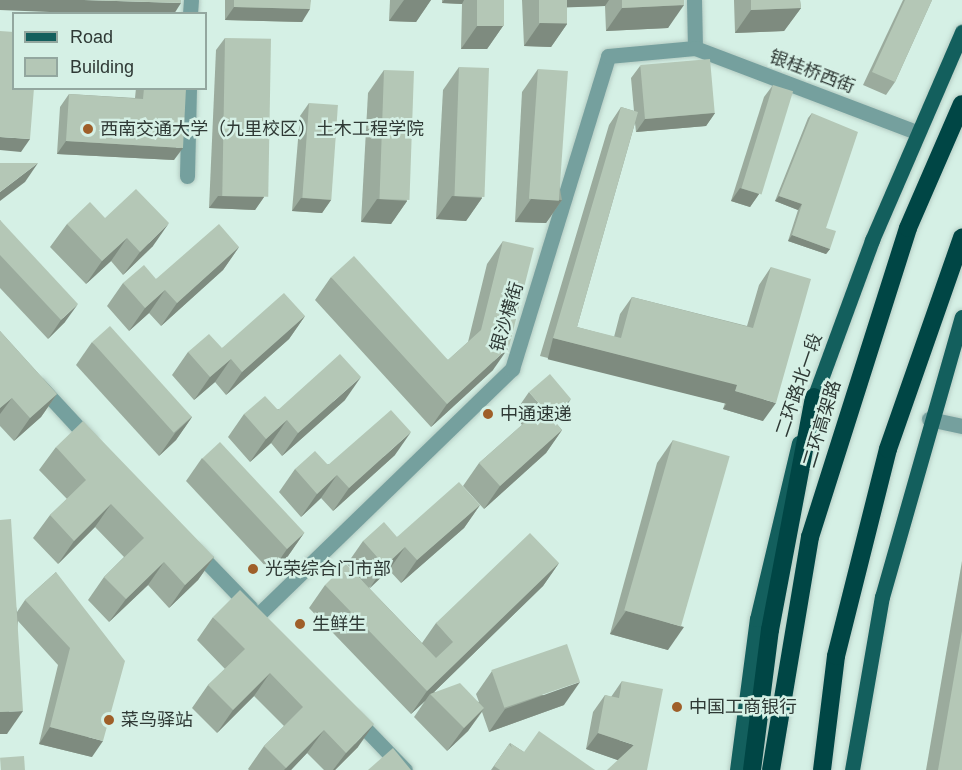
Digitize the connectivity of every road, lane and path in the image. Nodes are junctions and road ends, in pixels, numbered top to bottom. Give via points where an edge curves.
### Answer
1 (694, 0) edge
2 (962, 32) edge
3 (695, 48) junction
4 (189, 90) edge
5 (962, 104) edge
6 (916, 132) junction
7 (187, 176) dead end
8 (962, 238) edge
9 (962, 317) edge
10 (30, 375) edge
11 (814, 397) junction
12 (929, 419) junction
13 (962, 426) edge
14 (103, 454) edge
15 (184, 539) edge
16 (339, 701) edge
17 (405, 770) edge
18 (736, 770) edge
19 (752, 770) edge
20 (771, 770) edge
21 (822, 770) edge
22 (852, 770) edge

1 - 3 street
2 - 6 main road, 二环路北一段
3 - 6 street, 银桂桥西街
3 - 15 street, 银沙横街 via 608,56 512,369 262,620
4 - 7 street
5 - 20 highway, 二环高架路 via 908,228 810,537
6 - 11 main road, 二环路北一段
8 - 21 highway via 888,449 836,656
9 - 12 main road
10 - 14 street
11 - 18 main road, 二环路北一段 via 785,484 757,619
11 - 19 highway via 770,630
12 - 13 street
12 - 22 main road via 882,597
16 - 17 street

